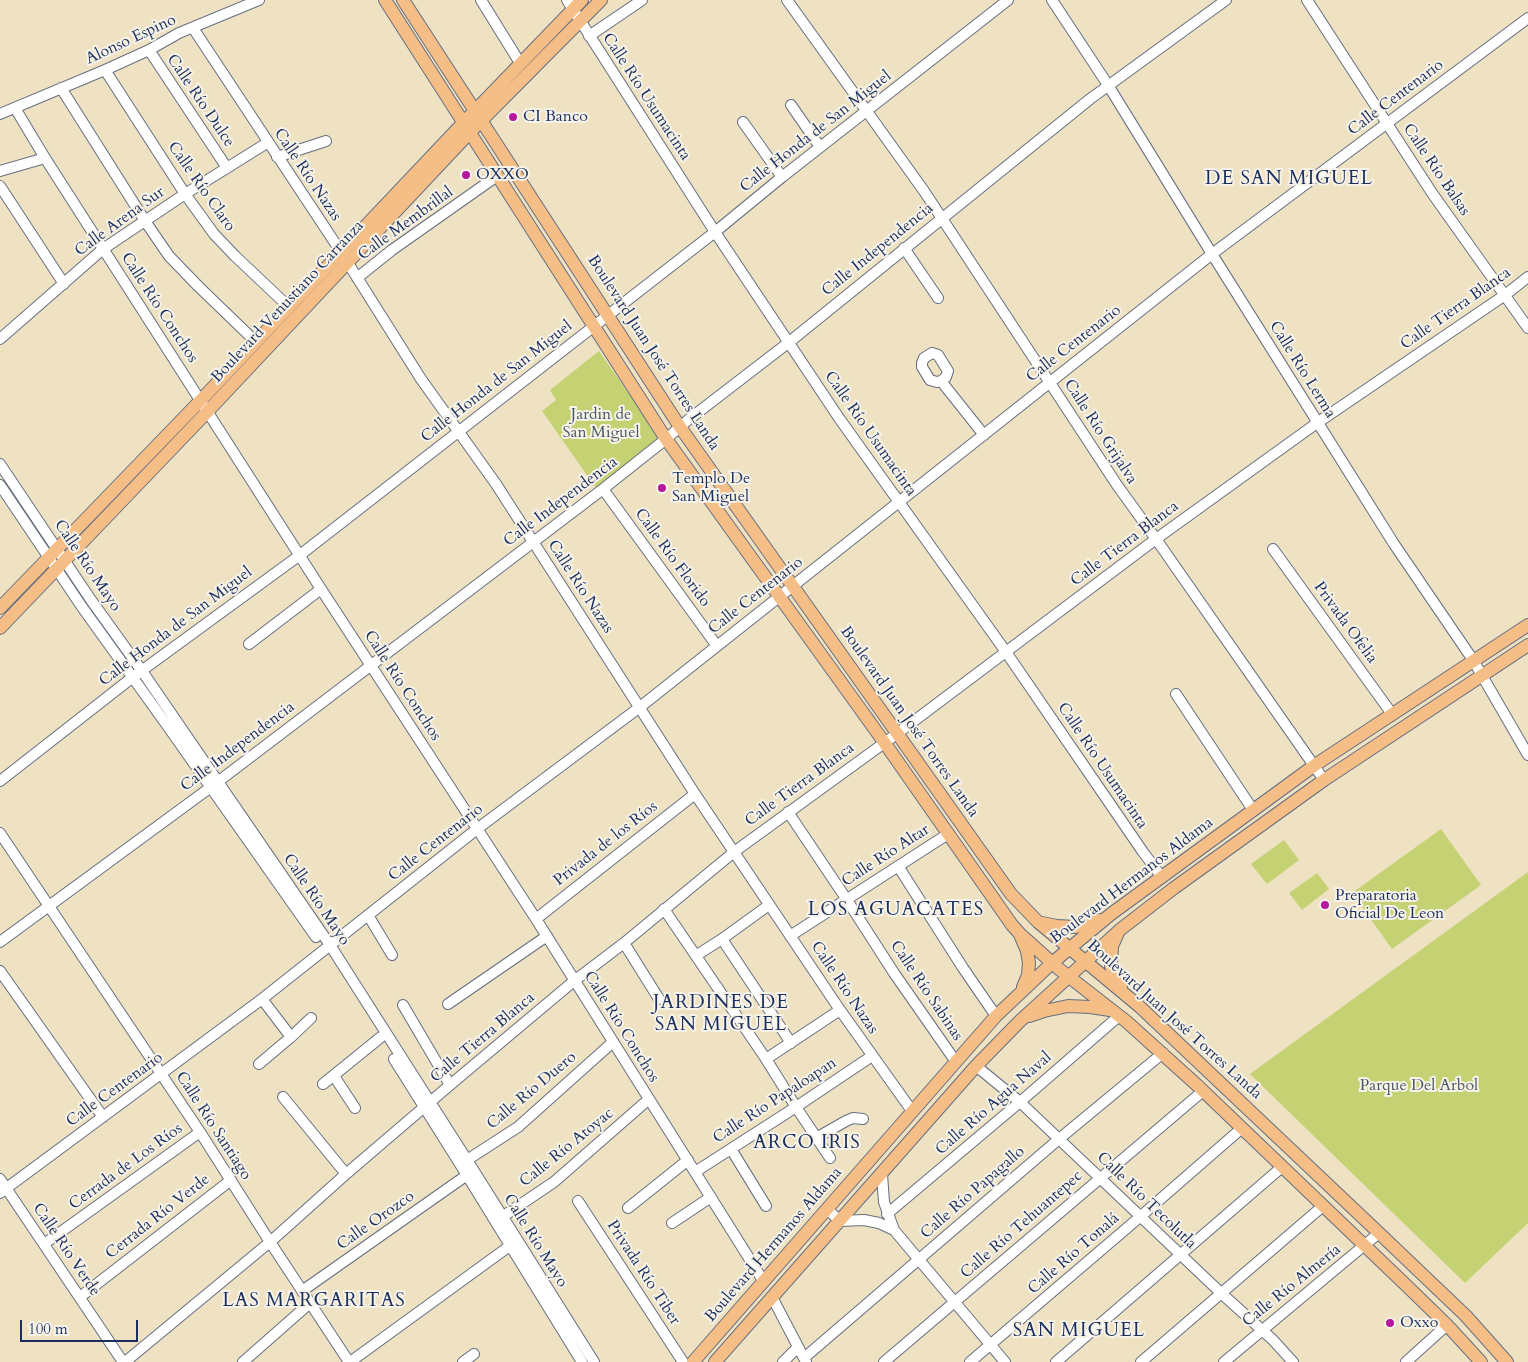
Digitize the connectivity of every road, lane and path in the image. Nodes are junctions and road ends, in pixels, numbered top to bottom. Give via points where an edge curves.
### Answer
1 (259, 0) edge
2 (385, 0) edge
3 (403, 0) edge
4 (480, 0) edge
5 (601, 0) edge
6 (642, 0) edge
7 (787, 0) edge
8 (1008, 0) edge
9 (1052, 0) edge
10 (1226, 0) edge
11 (1307, 0) edge
12 (574, 3) edge
13 (1528, 18) edge
14 (580, 22) junction
15 (193, 28) junction
16 (588, 36) junction
17 (149, 50) junction
18 (520, 63) junction
19 (105, 70) junction
20 (1108, 84) junction
21 (61, 88) junction
22 (791, 105) dead end
23 (15, 108) junction
24 (867, 112) junction
25 (0, 114) edge
26 (479, 115) junction
27 (743, 122) dead end
28 (1386, 124) junction
29 (467, 128) junction
30 (326, 141) dead end
31 (268, 143) junction
32 (820, 147) junction
33 (277, 157) junction
34 (45, 158) junction
35 (227, 168) junction
36 (0, 171) edge
37 (497, 176) junction
38 (782, 177) junction
39 (0, 186) edge
40 (185, 194) junction
41 (942, 218) junction
42 (145, 220) junction
43 (714, 232) junction
44 (904, 248) junction
45 (103, 249) junction
46 (1212, 254) junction
47 (344, 258) junction
48 (1528, 277) edge
49 (357, 278) junction
50 (64, 284) junction
51 (1505, 295) junction
52 (938, 298) dead end
53 (289, 307) junction
54 (608, 315) junction
55 (593, 326) junction
56 (1528, 328) edge
57 (0, 339) edge
58 (256, 342) junction
59 (788, 343) junction
60 (942, 381) dead end
61 (1050, 382) junction
62 (204, 406) junction
63 (1317, 423) junction
64 (680, 427) junction
65 (458, 431) junction
66 (984, 435) junction
67 (666, 440) junction
68 (0, 464) edge
69 (0, 485) edge
70 (603, 489) junction
71 (899, 501) junction
72 (1156, 539) junction
73 (533, 542) junction
74 (1273, 549) dead end
75 (53, 552) junction
76 (300, 554) junction
77 (61, 565) junction
78 (793, 586) junction
79 (321, 589) junction
80 (779, 596) junction
81 (91, 600) junction
82 (82, 607) junction
83 (0, 608) edge
84 (1528, 625) edge
85 (0, 628) edge
86 (249, 644) dead end
87 (1528, 645) edge
88 (717, 646) junction
89 (1006, 652) junction
90 (1473, 660) junction
91 (371, 665) junction
92 (142, 671) junction
93 (1482, 675) junction
94 (133, 677) junction
95 (1176, 694) dead end
96 (640, 707) junction
97 (1392, 714) junction
98 (898, 733) junction
99 (884, 742) junction
100 (1528, 755) edge
101 (1315, 765) junction
102 (1324, 780) junction
103 (0, 781) edge
104 (214, 784) junction
105 (695, 794) junction
106 (1253, 810) junction
107 (788, 812) junction
108 (477, 829) junction
109 (0, 833) edge
110 (948, 834) junction
111 (734, 852) junction
112 (898, 866) junction
113 (1162, 876) junction
114 (847, 900) junction
115 (769, 905) junction
116 (50, 906) junction
117 (664, 909) junction
118 (1111, 914) junction
119 (368, 915) junction
120 (536, 919) junction
121 (1038, 922) junction
122 (1121, 929) junction
123 (1020, 934) junction
124 (547, 936) junction
125 (790, 936) junction
126 (722, 939) junction
127 (0, 942) edge
128 (624, 943) junction
129 (327, 947) junction
130 (1070, 948) junction
131 (392, 955) dead end
132 (697, 955) junction
133 (1085, 961) junction
134 (1052, 963) junction
135 (0, 971) edge
136 (1068, 976) junction
137 (574, 982) junction
138 (1021, 991) junction
139 (262, 999) junction
140 (659, 999) dead end
141 (1132, 1000) junction
142 (448, 1004) dead end
143 (403, 1006) dead end
144 (840, 1010) junction
145 (1116, 1013) junction
146 (996, 1016) junction
147 (311, 1018) dead end
148 (1020, 1021) junction
149 (291, 1037) junction
150 (381, 1038) junction
151 (613, 1042) junction
152 (791, 1043) junction
153 (1162, 1053) junction
154 (872, 1056) junction
155 (766, 1059) junction
156 (956, 1062) junction
157 (259, 1064) dead end
158 (976, 1066) junction
159 (161, 1074) junction
160 (334, 1076) junction
161 (323, 1084) dead end
162 (450, 1085) junction
163 (1203, 1091) junction
164 (283, 1097) dead end
165 (649, 1099) junction
166 (1020, 1102) junction
167 (427, 1104) junction
168 (796, 1107) junction
169 (355, 1108) dead end
170 (912, 1111) junction
171 (103, 1117) junction
172 (863, 1119) dead end
173 (1242, 1128) junction
174 (200, 1132) junction
175 (816, 1138) junction
176 (1059, 1139) junction
177 (730, 1149) junction
178 (830, 1158) dead end
179 (467, 1160) junction
180 (688, 1160) junction
181 (1282, 1167) junction
182 (695, 1172) junction
183 (346, 1174) junction
184 (882, 1174) junction
185 (467, 1175) junction
186 (1100, 1178) junction
187 (231, 1180) junction
188 (2, 1187) edge
189 (711, 1197) junction
190 (578, 1200) dead end
191 (766, 1206) dead end
192 (1323, 1206) junction
193 (628, 1208) dead end
194 (827, 1209) junction
195 (887, 1214) junction
196 (1141, 1216) junction
197 (502, 1217) junction
198 (840, 1220) junction
199 (672, 1223) dead end
200 (894, 1230) junction
201 (1379, 1232) junction
202 (270, 1242) junction
203 (44, 1244) junction
204 (511, 1245) junction
205 (1365, 1245) junction
206 (1180, 1254) junction
207 (918, 1260) junction
208 (764, 1282) junction
209 (302, 1291) junction
210 (1221, 1293) junction
211 (80, 1297) junction
212 (772, 1297) junction
213 (955, 1302) junction
214 (310, 1304) junction
215 (1446, 1325) junction
216 (1261, 1330) junction
217 (991, 1345) junction
218 (798, 1347) junction
219 (474, 1354) dead end
220 (805, 1360) edge
221 (124, 1362) edge
222 (243, 1362) edge
223 (350, 1362) edge
224 (463, 1362) edge
225 (582, 1362) edge
226 (594, 1362) edge
227 (683, 1362) edge
228 (693, 1362) edge
229 (715, 1362) edge
230 (783, 1362) edge
231 (884, 1362) edge
232 (970, 1362) edge
233 (1005, 1362) edge
234 (1056, 1362) edge
235 (1141, 1362) edge
236 (1224, 1362) edge
237 (1292, 1362) edge
238 (1406, 1362) edge
239 (1481, 1362) edge
240 (1507, 1362) edge

1 - 15 street, Alonso Espino
2 - 29 main road, Boulevard Juan José Torres Landa
3 - 26 main road, Boulevard Juan José Torres Landa
4 - 18 street
5 - 14 main road, Boulevard Venustiano Carranza
6 - 16 street
7 - 24 street, Calle Río Grijalva
8 - 24 street, Calle Honda de San Miguel
9 - 20 street, Calle Río Lerma
10 - 20 street, Calle Independencia
11 - 28 street, Calle Río Balsas
12 - 14 street, Calle Río Usumacinta
12 - 18 main road, Boulevard Venustiano Carranza
13 - 28 street, Calle Centenario
14 - 16 street, Calle Río Usumacinta
14 - 26 main road, Boulevard Venustiano Carranza
15 - 17 street, Alonso Espino
15 - 31 street, Calle Río Nazas
16 - 43 street, Calle Río Usumacinta
17 - 19 street, Alonso Espino
17 - 35 street, Calle Río Dulce
18 - 26 main road, Boulevard Venustiano Carranza
19 - 21 street, Alonso Espino
19 - 40 street, Calle Río Claro
20 - 41 street, Calle Independencia
20 - 46 street, Calle Río Lerma
21 - 23 street, Alonso Espino
21 - 42 street
22 - 32 street
23 - 25 street, Alonso Espino
23 - 34 street, Calle Río Conchos
24 - 32 street, Calle Honda de San Miguel
24 - 41 street, Calle Río Grijalva
26 - 29 main road, Boulevard Venustiano Carranza
26 - 54 main road, Boulevard Juan José Torres Landa
27 - 38 street
28 - 46 street, Calle Centenario
28 - 51 street, Calle Río Balsas
29 - 37 main road, Boulevard Juan José Torres Landa
29 - 47 main road, Boulevard Venustiano Carranza
30 - 33 street
31 - 33 street, Calle Río Nazas
31 - 35 street, Calle Arena Sur
32 - 38 street, Calle Honda de San Miguel
33 - 47 street, Calle Río Nazas
34 - 36 street
34 - 45 street, Calle Río Conchos
35 - 40 street, Calle Arena Sur
37 - 49 street, Calle Membrillal
37 - 55 main road, Boulevard Juan José Torres Landa
38 - 43 street, Calle Honda de San Miguel
39 - 50 street
40 - 42 street, Calle Arena Sur
40 - 53 street, Calle Río Claro via 225,246
41 - 44 street, Calle Independencia
41 - 61 street, Calle Río Grijalva
42 - 45 street, Calle Arena Sur
42 - 58 street via 181,269
43 - 54 street, Calle Honda de San Miguel
43 - 59 street, Calle Río Usumacinta
44 - 52 street
44 - 59 street, Calle Independencia
45 - 50 street, Calle Arena Sur
45 - 62 street, Calle Río Conchos
46 - 61 street, Calle Centenario
46 - 63 street, Calle Río Lerma
47 - 49 street, Calle Río Nazas
47 - 53 main road, Boulevard Venustiano Carranza
47 - 62 main road, Boulevard Venustiano Carranza
48 - 51 street, Calle Tierra Blanca
49 - 65 street, Calle Río Nazas
50 - 57 street, Calle Arena Sur
51 - 56 street, Calle Río Balsas
51 - 63 street, Calle Tierra Blanca
53 - 58 main road, Boulevard Venustiano Carranza
54 - 55 street, Calle Honda de San Miguel
54 - 64 main road, Boulevard Juan José Torres Landa
55 - 65 street, Calle Honda de San Miguel
55 - 67 main road, Boulevard Juan José Torres Landa
58 - 62 main road, Boulevard Venustiano Carranza
59 - 64 street, Calle Independencia
59 - 71 street, Calle Río Usumacinta
60 - 66 street
61 - 66 street, Calle Centenario
61 - 72 street, Calle Río Grijalva
62 - 75 main road, Boulevard Venustiano Carranza
62 - 76 street, Calle Río Conchos
62 - 77 main road, Boulevard Venustiano Carranza
63 - 72 street, Calle Tierra Blanca
63 - 90 street, Calle Río Lerma
64 - 67 street, Calle Independencia
64 - 78 main road, Boulevard Juan José Torres Landa
65 - 73 street, Calle Río Nazas
65 - 76 street, Calle Honda de San Miguel
66 - 71 street, Calle Centenario
67 - 70 street, Calle Independencia
67 - 80 main road, Boulevard Juan José Torres Landa
68 - 75 street, Calle Río Mayo
69 - 75 street, Calle Río Mayo
70 - 73 street, Calle Independencia
70 - 88 street, Calle Río Florido
71 - 78 street, Calle Centenario
71 - 89 street, Calle Río Usumacinta
72 - 89 street, Calle Tierra Blanca
72 - 101 street, Calle Río Grijalva
73 - 91 street, Calle Independencia
73 - 96 street, Calle Río Nazas
74 - 97 street, Privada Ofelia
75 - 77 street, Calle Río Mayo
75 - 83 main road, Boulevard Venustiano Carranza
76 - 79 street, Calle Río Conchos
76 - 92 street, Calle Honda de San Miguel
77 - 81 street, Calle Río Mayo
77 - 82 street, Calle Río Mayo
77 - 85 main road, Boulevard Venustiano Carranza
78 - 80 street, Calle Centenario
78 - 98 main road, Boulevard Juan José Torres Landa
79 - 86 street
79 - 91 street, Calle Río Conchos
80 - 88 street, Calle Centenario
80 - 99 main road, Boulevard Juan José Torres Landa
81 - 82 street
81 - 92 street, Calle Río Mayo
82 - 94 street, Calle Río Mayo
84 - 90 main road, Boulevard Hermanos Aldama
87 - 93 main road, Boulevard Hermanos Aldama
88 - 96 street, Calle Centenario
89 - 98 street, Calle Tierra Blanca
89 - 113 street, Calle Río Usumacinta
90 - 93 street, Calle Río Lerma
90 - 97 main road, Boulevard Hermanos Aldama
91 - 104 street, Calle Independencia
91 - 108 street, Calle Río Conchos
92 - 94 street, Calle Honda de San Miguel
92 - 104 street, Calle Río Mayo
93 - 100 street, Calle Río Lerma
93 - 102 main road, Boulevard Hermanos Aldama
94 - 103 street, Calle Honda de San Miguel
94 - 104 street, Calle Río Mayo
95 - 106 street
96 - 105 street, Calle Río Nazas
96 - 108 street, Calle Centenario
97 - 101 main road, Boulevard Hermanos Aldama
98 - 99 street, Calle Tierra Blanca
98 - 121 main road, Boulevard Juan José Torres Landa via 1011,894
99 - 107 street, Calle Tierra Blanca
99 - 110 main road, Boulevard Juan José Torres Landa
101 - 102 street, Calle Río Grijalva
101 - 106 main road, Boulevard Hermanos Aldama
102 - 122 main road, Boulevard Hermanos Aldama
104 - 116 street, Calle Independencia
104 - 129 street, Calle Río Mayo
105 - 111 street, Calle Río Nazas
105 - 120 street, Privada de los Ríos
106 - 113 main road, Boulevard Hermanos Aldama
107 - 111 street, Calle Tierra Blanca
107 - 114 street, Calle Río Sabinas
108 - 119 street, Calle Centenario
108 - 120 street, Calle Río Conchos
109 - 116 street, Calle Río Santiago
110 - 112 street, Calle Río Altar
110 - 123 main road, Boulevard Juan José Torres Landa
111 - 115 street, Calle Río Nazas
111 - 117 street, Calle Tierra Blanca
112 - 114 street, Calle Río Altar
112 - 146 street
113 - 118 main road, Boulevard Hermanos Aldama
114 - 125 street, Calle Río Altar
114 - 156 street, Calle Río Sabinas
115 - 125 street, Calle Río Nazas
115 - 126 street
116 - 127 street, Calle Independencia
116 - 159 street, Calle Río Santiago
117 - 128 street, Calle Tierra Blanca
117 - 132 street
118 - 121 main road via 1076,926
118 - 130 main road, Boulevard Hermanos Aldama
119 - 129 street, Calle Centenario
119 - 131 street
120 - 124 street, Calle Río Conchos
121 - 130 main road, Boulevard Juan José Torres Landa
122 - 133 main road, Boulevard Hermanos Aldama
122 - 141 main road via 1112,946 1111,966 1117,981
123 - 134 main road, Boulevard Juan José Torres Landa
123 - 138 main road via 1029,962
124 - 137 street, Calle Río Conchos
124 - 142 street
125 - 144 street, Calle Río Nazas
126 - 132 street
126 - 152 street
128 - 137 street, Calle Tierra Blanca
128 - 140 street
129 - 139 street, Calle Centenario
129 - 150 street, Calle Río Mayo
129 - 167 street, Calle Río Mayo
130 - 133 main road, Boulevard Juan José Torres Landa
130 - 134 main road, Boulevard Hermanos Aldama
132 - 155 street
133 - 136 main road, Boulevard Hermanos Aldama
133 - 141 main road, Boulevard Juan José Torres Landa
134 - 136 main road, Boulevard Juan José Torres Landa
134 - 138 main road, Boulevard Hermanos Aldama
135 - 171 street
136 - 145 main road, Boulevard Juan José Torres Landa
136 - 148 main road, Boulevard Hermanos Aldama
137 - 151 street, Calle Río Conchos
137 - 162 street, Calle Tierra Blanca
138 - 146 main road, Boulevard Hermanos Aldama
139 - 149 street
139 - 159 street, Calle Centenario
141 - 201 main road, Boulevard Juan José Torres Landa
143 - 162 street
144 - 152 street
144 - 154 street, Calle Río Nazas
145 - 148 main road via 1068,1006 1044,1010
145 - 153 main road, Boulevard Juan José Torres Landa
145 - 166 street, Calle Río Agua Naval
146 - 156 main road, Boulevard Hermanos Aldama
147 - 149 street
148 - 158 main road, Boulevard Hermanos Aldama
149 - 157 street
150 - 160 street
150 - 167 street, Calle Río Mayo
151 - 165 street, Calle Río Conchos
151 - 179 street, Calle Río Duero via 518,1127
152 - 155 street
153 - 163 main road, Boulevard Juan José Torres Landa
153 - 176 street, Calle Río Papagallo
154 - 168 street, Calle Río Papaloapan
154 - 170 street, Calle Río Nazas
155 - 168 street
156 - 170 main road, Boulevard Hermanos Aldama
158 - 166 street, Calle Río Tecolutla
158 - 184 main road, Boulevard Hermanos Aldama
159 - 171 street, Calle Centenario
159 - 174 street, Calle Río Santiago
160 - 161 street
160 - 169 street
162 - 167 street, Calle Tierra Blanca
163 - 173 main road, Boulevard Juan José Torres Landa
163 - 186 street, Calle Río Tehuantepec
164 - 183 street
165 - 180 street, Calle Río Conchos
165 - 197 street, Calle Río Atoyac via 554,1182
166 - 176 street, Calle Río Tecolutla
166 - 195 street, Calle Río Agua Naval
167 - 179 street, Calle Río Mayo
167 - 183 street, Calle Tierra Blanca
167 - 185 street, Calle Río Mayo
168 - 175 street
168 - 177 street, Calle Río Papaloapan
170 - 194 main road, Boulevard Hermanos Aldama
171 - 188 street, Calle Centenario
172 - 175 street via 853,1118
173 - 181 main road, Boulevard Juan José Torres Landa
173 - 196 street, Calle Río Tonalá
174 - 187 street, Calle Río Santiago
174 - 203 street, Cerrada de Los Ríos
175 - 178 street
176 - 186 street, Calle Río Tecolutla
176 - 207 street, Calle Río Papagallo
177 - 182 street, Calle Río Papaloapan
177 - 191 street
179 - 197 street, Calle Río Mayo
180 - 182 street, Calle Río Conchos
180 - 193 street
181 - 192 main road, Boulevard Juan José Torres Landa
181 - 206 street
182 - 189 street, Calle Río Conchos
183 - 202 street, Calle Tierra Blanca
184 - 195 street
184 - 198 main road, Boulevard Hermanos Aldama
185 - 204 street, Calle Río Mayo
185 - 209 street, Calle Orozco
186 - 196 street, Calle Río Tecolutla
186 - 213 street, Calle Río Tehuantepec
187 - 202 street, Calle Río Santiago
187 - 211 street, Cerrada Río Verde
188 - 203 street, Calle Río Verde
189 - 199 street
189 - 208 street, Calle Río Conchos
190 - 227 street, Privada Río Tiber
192 - 205 main road, Boulevard Juan José Torres Landa
192 - 210 street
194 - 198 street
194 - 208 main road, Boulevard Hermanos Aldama
195 - 200 street
196 - 206 street, Calle Río Tecolutla
196 - 217 street, Calle Río Tonalá
197 - 226 street, Calle Río Mayo
198 - 200 street via 864,1220
198 - 212 main road, Boulevard Hermanos Aldama
200 - 207 street
201 - 205 street, Calle Río Almería
201 - 240 main road, Boulevard Juan José Torres Landa via 1466,1316
202 - 209 street, Calle Río Santiago
202 - 221 street, Calle Tierra Blanca
203 - 211 street, Calle Río Verde
204 - 223 street
204 - 225 street, Calle Río Mayo
205 - 215 main road, Boulevard Juan José Torres Landa
205 - 216 street, Calle Río Almería
206 - 210 street, Calle Río Tecolutla
206 - 234 street
207 - 213 street
207 - 220 street, Calle Río Papagallo
208 - 228 main road, Boulevard Hermanos Aldama
209 - 214 street, Calle Río Santiago
210 - 216 street, Calle Río Tecolutla
210 - 235 street
211 - 221 street, Calle Río Verde
212 - 218 street
212 - 229 main road, Boulevard Hermanos Aldama
213 - 217 street
213 - 231 street, Calle Río Tehuantepec
214 - 222 street
214 - 223 street, Calle Río Santiago
215 - 238 street
215 - 239 main road, Boulevard Juan José Torres Landa
216 - 236 street, Calle Río Almería
216 - 237 street, Calle Río Tecolutla
217 - 232 street, Calle Río Tonalá
217 - 233 street
218 - 220 street
218 - 230 street
219 - 224 street

